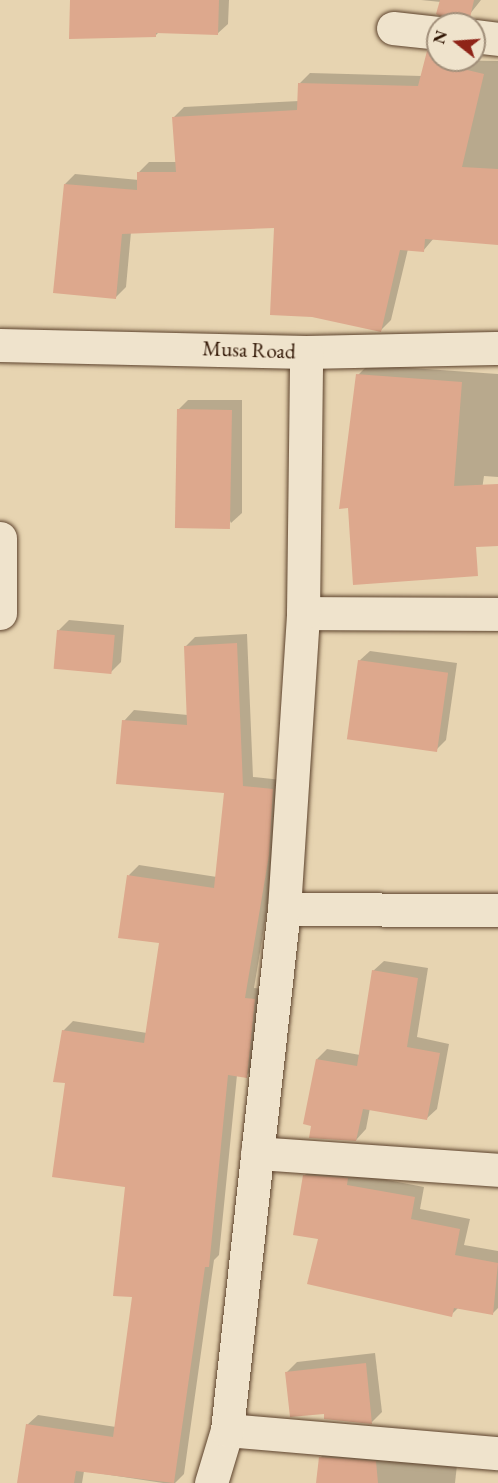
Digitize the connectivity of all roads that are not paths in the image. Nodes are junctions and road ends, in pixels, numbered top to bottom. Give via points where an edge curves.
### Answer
1 (393, 28) dead end
2 (426, 32) edge
3 (0, 345) edge
4 (498, 348) edge
5 (306, 352) junction
6 (0, 538) edge
7 (0, 613) edge
8 (303, 613) junction
9 (498, 614) edge
10 (284, 909) junction
11 (498, 910) edge
12 (257, 1153) junction
13 (498, 1170) edge
14 (227, 1430) junction
15 (498, 1453) edge
16 (211, 1483) edge

1 - 2 street
3 - 5 street, Musa Road
4 - 5 street, Musa Road
5 - 8 street
6 - 7 street
8 - 9 street
8 - 10 street
10 - 11 street
10 - 12 street
12 - 13 street
12 - 14 street
14 - 15 street
14 - 16 street

